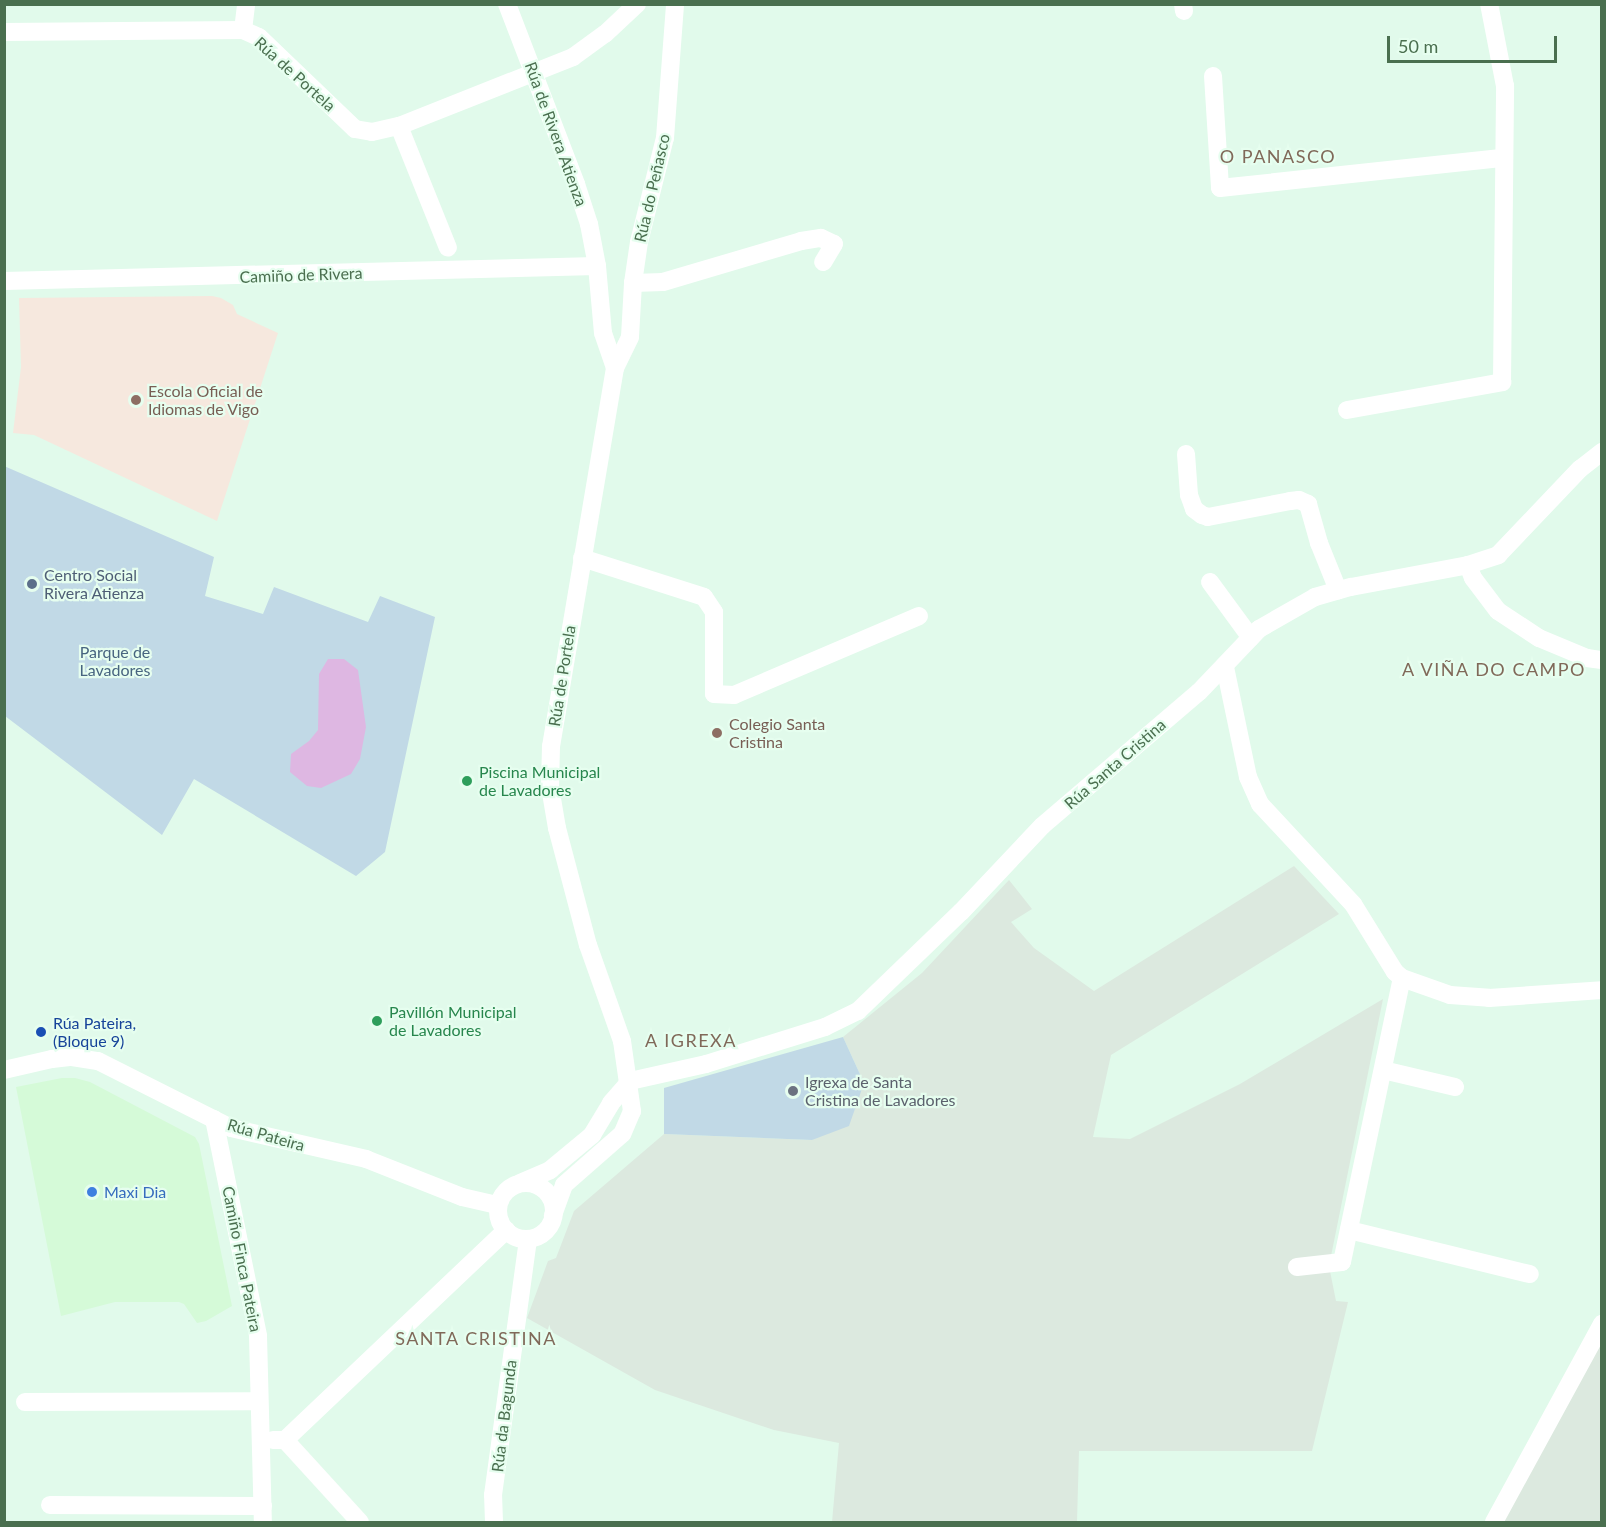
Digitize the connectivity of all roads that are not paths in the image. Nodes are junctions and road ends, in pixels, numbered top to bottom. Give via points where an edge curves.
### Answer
1 (246, 4) edge
2 (507, 4) edge
3 (637, 4) edge
4 (675, 4) edge
5 (1489, 4) edge
6 (243, 30) junction
7 (4, 32) edge
8 (534, 75) junction
9 (1213, 76) dead end
10 (399, 126) junction
11 (1503, 158) junction
12 (448, 248) dead end
13 (823, 262) dead end
14 (597, 266) junction
15 (4, 281) edge
16 (633, 283) junction
17 (615, 368) junction
18 (1347, 410) dead end
19 (1602, 452) edge
20 (1186, 454) dead end
21 (582, 558) junction
22 (1468, 565) junction
23 (1210, 582) dead end
24 (1338, 590) junction
25 (919, 615) dead end
26 (1251, 638) junction
27 (1602, 660) edge
28 (1225, 667) junction
29 (1402, 978) junction
30 (1602, 990) edge
31 (4, 1070) edge
32 (1383, 1070) junction
33 (630, 1081) junction
34 (1455, 1087) dead end
35 (214, 1119) junction
36 (520, 1184) junction
37 (498, 1205) junction
38 (554, 1216) junction
39 (506, 1230) junction
40 (1349, 1230) junction
41 (528, 1239) junction
42 (1297, 1267) dead end
43 (1530, 1274) dead end
44 (1602, 1324) edge
45 (259, 1401) junction
46 (25, 1402) dead end
47 (285, 1440) junction
48 (261, 1441) junction
49 (50, 1505) dead end
50 (263, 1514) edge
51 (360, 1522) edge
52 (494, 1522) edge
53 (1494, 1522) edge

1 - 6 street
2 - 8 street, Rúa de Rivera Atienza
3 - 8 street, Rúa de Portela via 573,57
4 - 16 street, Rúa do Peñasco via 665,138
5 - 11 street via 1505,86
6 - 7 street, Rúa de Portela
6 - 10 street, Rúa de Portela via 259,38 355,129 372,132
8 - 10 street, Rúa de Portela
8 - 14 street, Rúa de Rivera Atienza via 576,184
9 - 11 street via 1220,188
10 - 12 street
11 - 18 street via 1502,382
13 - 16 street via 834,244 821,238 811,239 663,282
14 - 15 street, Camiño de Rivera
14 - 17 street, Rúa de Portela via 603,333
16 - 17 street, Rúa do Peñasco via 630,337
17 - 21 street, Rúa de Portela
19 - 22 street, Rúa Santa Cristina via 1580,469 1498,555
20 - 24 street via 1189,495 1202,515 1299,500 1308,504
21 - 25 street via 704,597 714,612 714,694 735,695
21 - 33 street, Rúa de Portela via 551,746 550,787 588,945 622,1041
22 - 24 street, Rúa Santa Cristina
22 - 27 street via 1498,611 1539,638 1587,658
23 - 26 street
24 - 26 street, Rúa Santa Cristina via 1315,597 1259,629
26 - 28 street, Rúa Santa Cristina
28 - 29 street via 1248,777 1260,804 1353,904
28 - 33 street, Rúa Santa Cristina via 1042,826 961,912 858,1011 825,1027 706,1064
29 - 30 street via 1450,995 1489,998
29 - 32 street
31 - 35 street, Rúa Pateira via 72,1057 98,1061
32 - 34 street
32 - 40 street
33 - 36 street via 592,1135 550,1170
33 - 38 street, Rúa de Portela via 632,1111 622,1134 564,1185
35 - 37 street, Rúa Pateira via 264,1137 366,1159 462,1197
35 - 45 street, Camiño Finca Pateira via 258,1336
36 - 37 street via 506,1191
36 - 38 street via 529,1183 545,1191 551,1198
37 - 39 street
38 - 41 street via 544,1232
39 - 41 street
39 - 47 street
40 - 42 street via 1342,1262
40 - 43 street
41 - 52 street, Rúa da Bagunda via 494,1495
44 - 53 street
45 - 46 street
45 - 48 street, Camiño Finca Pateira
47 - 48 street
47 - 51 street
48 - 50 street, Camiño Finca Pateira
49 - 50 street, Camiño Finca Pateira

